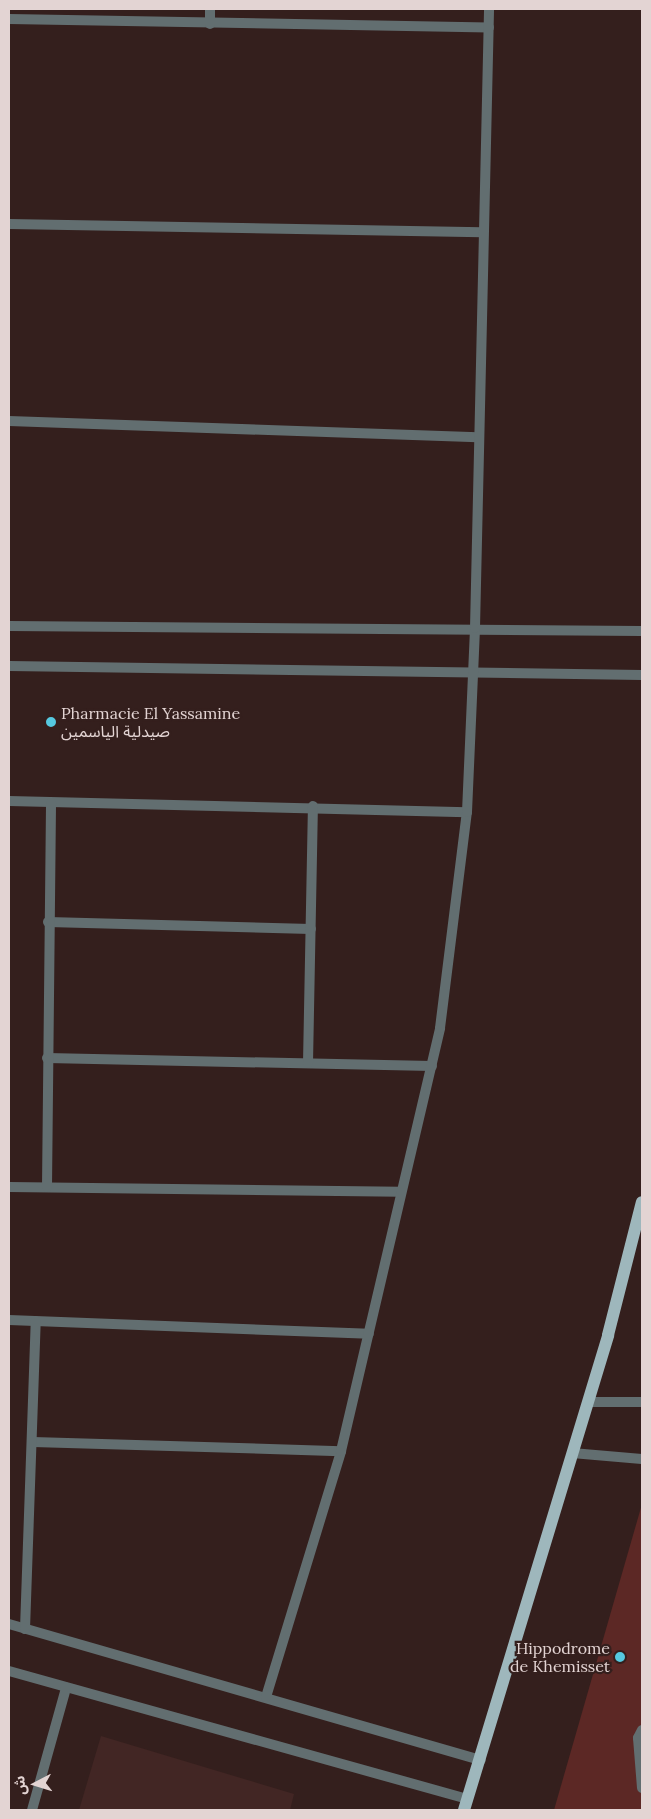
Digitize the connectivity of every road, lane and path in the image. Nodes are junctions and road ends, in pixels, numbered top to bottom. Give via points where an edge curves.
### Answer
1 (210, 9) edge
2 (489, 9) edge
3 (9, 19) edge
4 (210, 24) junction
5 (489, 27) junction
6 (9, 224) edge
7 (482, 232) junction
8 (9, 421) edge
9 (478, 437) junction
10 (9, 626) edge
11 (475, 628) junction
12 (642, 631) edge
13 (9, 666) edge
14 (473, 670) junction
15 (642, 675) edge
16 (9, 801) edge
17 (52, 803) junction
18 (313, 806) junction
19 (467, 812) junction
20 (48, 922) junction
21 (311, 929) junction
22 (47, 1058) junction
23 (308, 1063) junction
24 (432, 1066) junction
25 (9, 1187) edge
26 (47, 1187) junction
27 (400, 1192) junction
28 (642, 1202) edge
29 (9, 1320) edge
30 (36, 1321) junction
31 (369, 1334) junction
32 (588, 1402) junction
33 (642, 1402) edge
34 (33, 1442) junction
35 (341, 1451) junction
36 (572, 1453) junction
37 (642, 1458) edge
38 (9, 1624) edge
39 (25, 1629) junction
40 (9, 1671) edge
41 (66, 1688) junction
42 (266, 1697) junction
43 (642, 1730) edge
44 (481, 1760) junction
45 (642, 1788) edge
46 (465, 1805) edge
47 (32, 1810) edge

1 - 4 street
2 - 5 street
3 - 4 street
4 - 5 street
5 - 7 street
6 - 7 street
7 - 9 street
8 - 9 street
9 - 11 street
10 - 11 street
11 - 12 street
11 - 14 street
13 - 14 street
14 - 15 street
14 - 19 street
16 - 17 street
17 - 18 street
17 - 20 street
18 - 19 street
18 - 21 street
19 - 24 street via 440,1028
20 - 21 street
20 - 22 street
21 - 23 street
22 - 23 street
22 - 26 street
23 - 24 street
24 - 27 street
25 - 26 street
26 - 27 street
27 - 31 street
28 - 32 main road
29 - 30 street
30 - 31 street
30 - 34 street
31 - 35 street
32 - 33 street
32 - 36 main road
34 - 35 street
34 - 39 street
35 - 42 street
36 - 37 street
36 - 44 main road
38 - 39 street
39 - 42 street
40 - 41 street
41 - 46 street
41 - 47 street
42 - 44 street
43 - 45 street via 638,1738
44 - 46 main road

